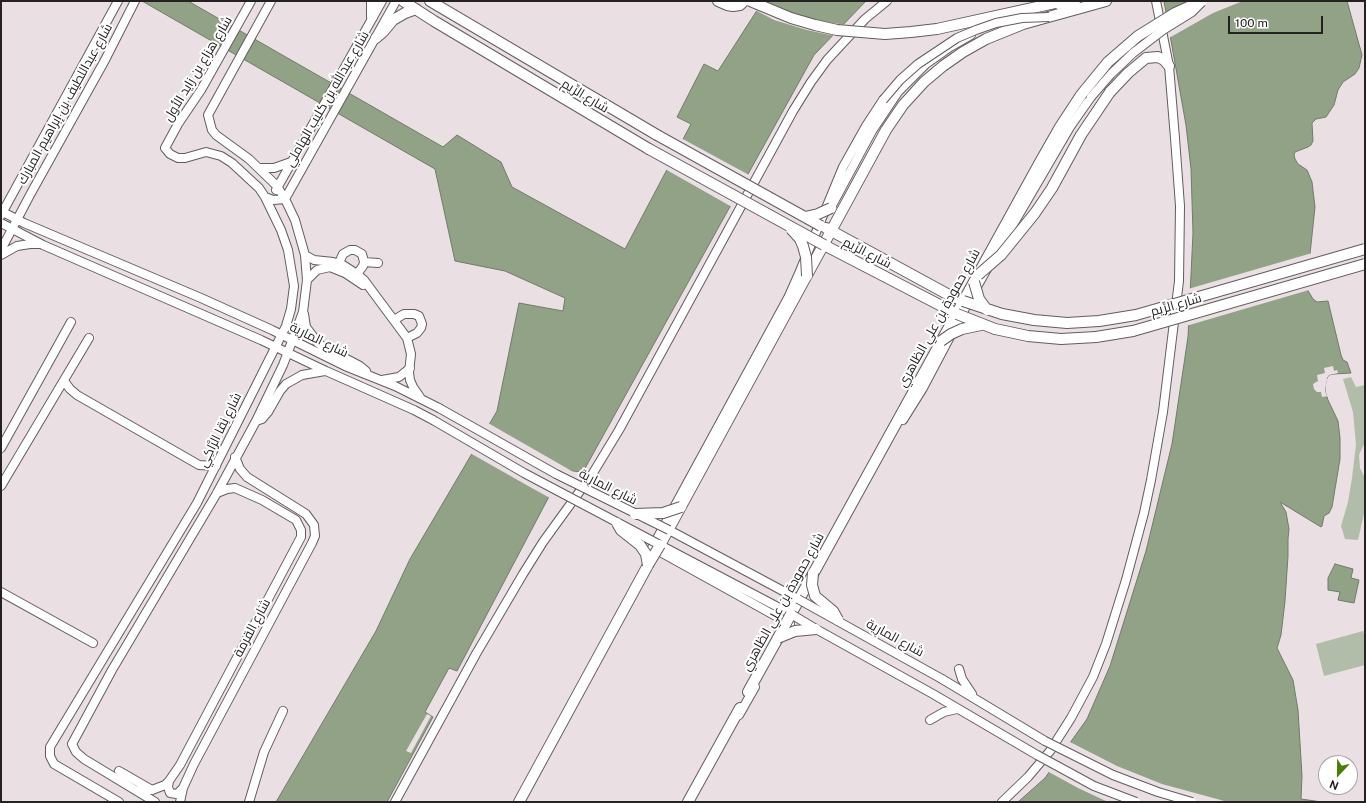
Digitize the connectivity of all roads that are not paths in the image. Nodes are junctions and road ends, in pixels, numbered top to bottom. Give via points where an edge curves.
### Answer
1 (118, 1) edge
2 (134, 1) edge
3 (251, 1) edge
4 (271, 1) edge
5 (372, 1) edge
6 (382, 1) edge
7 (396, 1) edge
8 (403, 1) edge
9 (430, 1) edge
10 (445, 1) edge
11 (718, 1) edge
12 (744, 1) edge
13 (750, 1) edge
14 (887, 1) edge
15 (1064, 1) edge
16 (1076, 1) edge
17 (1106, 1) edge
18 (1156, 1) edge
19 (1202, 1) edge
20 (416, 9) junction
21 (453, 14) junction
22 (372, 17) junction
23 (1049, 17) junction
24 (376, 38) junction
25 (1169, 66) junction
26 (886, 102) junction
27 (165, 148) joint
28 (291, 162) junction
29 (259, 168) junction
30 (277, 186) junction
31 (269, 198) junction
32 (285, 199) junction
33 (831, 208) junction
34 (3, 213) edge
35 (805, 217) junction
36 (16, 220) junction
37 (1, 223) edge
38 (786, 224) junction
39 (821, 226) junction
40 (12, 229) junction
41 (831, 232) junction
42 (42, 245) junction
43 (824, 245) junction
44 (1365, 249) edge
45 (1, 250) edge
46 (1, 255) edge
47 (305, 255) junction
48 (364, 262) junction
49 (378, 263) dead end
50 (1365, 264) edge
51 (338, 268) junction
52 (358, 274) junction
53 (807, 276) junction
54 (976, 278) junction
55 (307, 280) junction
56 (368, 287) junction
57 (967, 300) junction
58 (987, 310) junction
59 (304, 312) junction
60 (957, 314) junction
61 (394, 320) junction
62 (71, 322) dead end
63 (984, 326) junction
64 (281, 335) junction
65 (89, 338) dead end
66 (407, 338) junction
67 (293, 341) junction
68 (941, 341) junction
69 (275, 347) junction
70 (288, 354) junction
71 (410, 368) junction
72 (326, 371) junction
73 (368, 375) junction
74 (382, 380) junction
75 (64, 381) junction
76 (420, 398) junction
77 (256, 421) junction
78 (1, 448) edge
79 (236, 457) junction
80 (216, 466) junction
81 (1, 486) edge
82 (262, 486) junction
83 (217, 493) junction
84 (262, 500) junction
85 (681, 507) junction
86 (636, 514) junction
87 (617, 523) junction
88 (669, 530) junction
89 (657, 546) junction
90 (648, 565) junction
91 (813, 573) junction
92 (1, 592) edge
93 (798, 599) junction
94 (790, 619) junction
95 (838, 620) junction
96 (816, 629) junction
97 (778, 638) junction
98 (93, 642) dead end
99 (959, 669) dead end
100 (748, 692) dead end
101 (975, 698) junction
102 (740, 708) dead end
103 (957, 709) junction
104 (283, 711) dead end
105 (930, 720) dead end
106 (119, 771) dead end
107 (169, 781) junction
108 (183, 788) junction
109 (137, 790) junction
110 (152, 790) junction
111 (119, 802) edge
112 (155, 802) edge
113 (180, 802) edge
114 (249, 802) edge
115 (395, 802) edge
116 (514, 802) edge
117 (519, 802) edge
118 (688, 802) edge
119 (692, 802) edge
120 (1002, 802) edge
121 (1136, 802) edge
122 (1192, 802) edge

1 - 34 street, شارع عبداللطيف بن إبراهيم المبارك
2 - 36 street, شارع عبداللطيف بن إبراهيم المبارك
3 - 27 street, شارع هزاع بن زايد الأول
4 - 29 street, شارع نِقا الرَّاكِي via 208,115 216,135
5 - 22 main road
6 - 22 street, شارع عبدالله بن كليب الهاملي
7 - 24 street, شارع عبدالله بن كليب الهاملي
8 - 20 main road, شارع الرِّيم
9 - 21 main road, شارع الرِّيم
10 - 21 main road
11 - 12 main road via 733,6
13 - 15 main road, bridge via 779,14 815,25 852,32 885,34 937,29
14 - 115 street via 865,19 827,60 793,111 619,430 593,473 523,574
16 - 26 street via 1004,21 963,40 937,56
17 - 23 main road
18 - 25 street
19 - 54 main road, شارع حمودة بن علي الظاهري, bridge via 1175,13 1138,36 1108,62 1090,84 1049,145
19 - 57 street, شارع حمودة بن علي الظاهري, bridge via 1196,9 1133,53 1091,97 1070,127
20 - 24 main road via 397,17
20 - 38 main road, شارع الرِّيم, bridge via 649,149
21 - 35 main road, شارع الرِّيم, bridge via 657,135
22 - 28 street, شارع عبدالله بن كليب الهاملي
23 - 26 street, bridge via 1022,18 976,30 957,38 900,80
23 - 41 main road, bridge via 1010,28 986,39 952,59 924,82 903,105 886,130
24 - 32 street, شارع عبدالله بن كليب الهاملي
25 - 54 main road, bridge via 1158,57 1146,58 1110,92 1084,130 1035,213 1001,255
25 - 120 street via 1180,206 1179,280 1163,412 1144,513 1106,644 1086,692 1046,756
26 - 33 street
26 - 89 street via 858,139 843,166 788,298
27 - 31 street, شارع نِقا الرَّاكِي via 178,158 206,152 221,156
28 - 29 street via 274,168
28 - 30 street, شارع عبدالله بن كليب الهاملي
29 - 30 street, شارع نِقا الرَّاكِي
30 - 31 street, شارع عبدالله بن كليب الهاملي
30 - 32 street, شارع نِقا الرَّاكِي
31 - 32 street
31 - 64 street, شارع نِقا الرَّاكِي via 288,250 294,286 289,320
32 - 47 street, شارع نِقا الرَّاكِي via 295,220
33 - 35 main road, bridge
33 - 39 street
34 - 36 street, شارع المارِية
34 - 40 street
35 - 39 main road, شارع الرِّيم, bridge
36 - 40 street, شارع عبداللطيف بن إبراهيم المبارك
36 - 64 street, شارع المارِية via 187,292
37 - 40 street, شارع المارِية
38 - 43 main road, شارع الرِّيم, bridge
38 - 53 main road, bridge via 803,246
39 - 41 main road, شارع الرِّيم
39 - 43 street
40 - 42 street, شارع المارِية
40 - 45 street, شارع عبداللطيف بن إبراهيم المبارك
41 - 43 main road
41 - 57 main road, شارع الرِّيم via 949,295
42 - 46 street via 23,245
42 - 69 street, شارع المارِية
43 - 53 main road
43 - 60 main road, شارع الرِّيم
44 - 58 main road, شارع الرِّيم, bridge via 1115,319 1050,322 1018,318
47 - 51 street
47 - 55 street, شارع نِقا الرَّاكِي
48 - 49 street
48 - 51 street via 362,254 350,250 343,254
48 - 52 street
50 - 63 main road, شارع الرِّيم, bridge via 1133,331 1111,335 1077,339 1039,338
51 - 52 street
51 - 55 street via 321,268
51 - 56 street
52 - 56 street
53 - 85 main road
54 - 57 main road, شارع حمودة بن علي الظاهري
54 - 58 main road, bridge via 979,299
55 - 59 street, شارع نِقا الرَّاكِي
56 - 61 street
57 - 58 main road, شارع الرِّيم, bridge
57 - 60 main road, شارع حمودة بن علي الظاهري
57 - 94 street via 930,376
59 - 67 street, شارع نِقا الرَّاكِي
59 - 73 street via 306,327 318,343 360,366
60 - 63 main road, شارع الرِّيم, bridge
60 - 68 main road, شارع حمودة بن علي الظاهري, bridge
61 - 66 street
61 - 66 street via 404,314 419,316 421,328 417,334
62 - 78 street
63 - 68 main road, bridge via 962,329
64 - 67 street, شارع المارِية
64 - 69 street, شارع نِقا الرَّاكِي
65 - 75 street
66 - 71 street via 411,354
67 - 70 street, شارع نِقا الرَّاكِي
67 - 73 street, شارع المارِية
68 - 91 main road, شارع حمودة بن علي الظاهري
69 - 70 street, شارع المارِية
69 - 80 street, شارع نِقا الرَّاكِي
70 - 72 street, شارع المارِية
70 - 77 street, شارع نِقا الرَّاكِي
71 - 74 street via 399,377
71 - 76 street via 410,380
72 - 77 street via 302,375 286,384 265,416
72 - 87 street, شارع المارِية, bridge via 414,410
73 - 74 street, شارع المارِية
74 - 76 street, شارع المارِية
75 - 80 street via 77,395 199,465
75 - 81 street
76 - 86 street, شارع المارِية, bridge via 549,470
77 - 79 street, شارع نِقا الرَّاكِي
79 - 82 street, شارع القرمة via 243,473
79 - 83 street, شارع نِقا الرَّاكِي
80 - 111 street, شارع نِقا الرَّاكِي via 177,537 51,744 49,753 54,764
82 - 84 street via 256,491
82 - 108 street, شارع القرمة via 306,514 314,525 315,536
83 - 84 street, شارع القرمة via 235,488
83 - 109 street, شارع نِقا الرَّاكِي via 112,670 72,744 84,759
84 - 107 street, شارع القرمة via 296,520 301,537 190,749
85 - 86 main road, bridge via 663,513
85 - 88 main road
86 - 88 street, شارع المارِية, bridge
87 - 89 street, شارع المارِية, bridge
87 - 90 main road, bridge via 623,532 640,545 646,554
88 - 89 main road
88 - 93 street, شارع المارِية
89 - 90 main road, bridge
89 - 94 street, شارع المارِية
89 - 116 street
90 - 117 main road
91 - 93 main road, شارع حمودة بن علي الظاهري, bridge
91 - 95 main road, bridge via 812,585 815,596 833,611
92 - 98 street
93 - 94 main road, شارع حمودة بن علي الظاهري
93 - 95 street, شارع المارِية, bridge
94 - 96 street, شارع المارِية, bridge
94 - 97 main road, شارع حمودة بن علي الظاهري, bridge
94 - 119 street
95 - 101 street, شارع المارِية, bridge
96 - 97 main road, bridge via 795,631
96 - 103 street, شارع المارِية
97 - 100 main road, شارع حمودة بن علي الظاهري
99 - 101 street via 964,684
101 - 122 street, شارع المارِية, bridge via 1045,741 1090,764 1158,792
102 - 118 main road
103 - 105 street via 944,712
103 - 121 street, شارع المارِية, bridge via 1062,770
104 - 114 street via 264,752
106 - 110 street
107 - 108 street via 170,793 176,794
107 - 110 street, شارع القرمة
108 - 113 street, شارع القرمة
109 - 110 street, شارع القرمة
109 - 112 street

